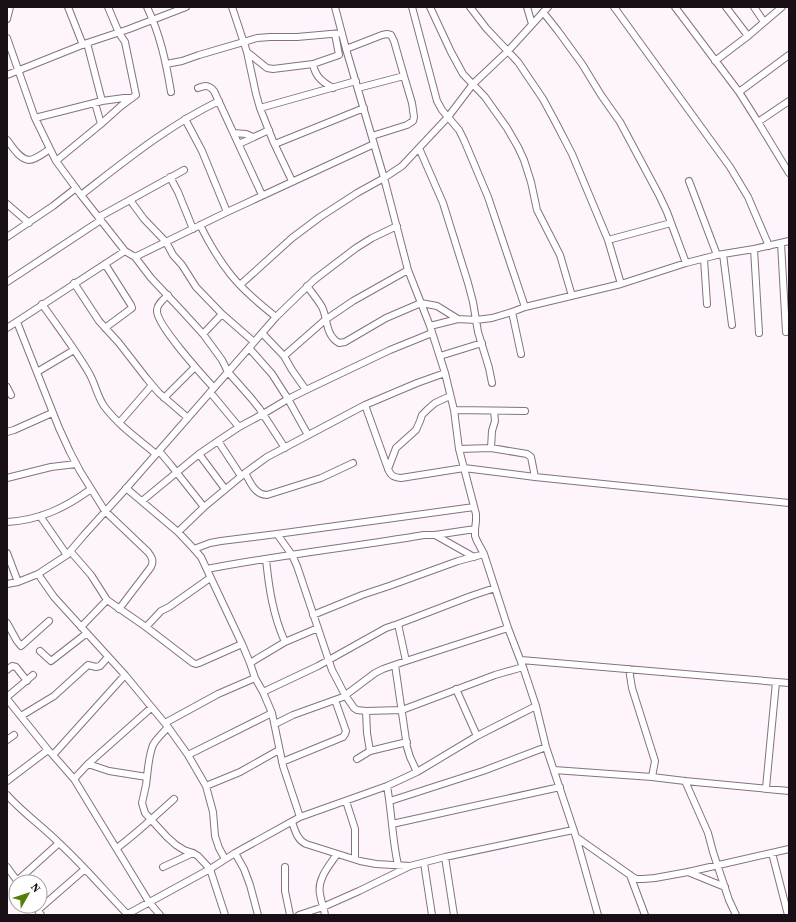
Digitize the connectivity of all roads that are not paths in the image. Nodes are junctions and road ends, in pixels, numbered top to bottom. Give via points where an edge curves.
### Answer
1 (68, 7) edge
2 (108, 7) edge
3 (147, 7) edge
4 (186, 7) edge
5 (232, 7) edge
6 (335, 7) edge
7 (412, 7) edge
8 (430, 7) edge
9 (470, 7) edge
10 (527, 7) edge
11 (548, 7) edge
12 (614, 7) edge
13 (674, 7) edge
14 (726, 7) edge
15 (754, 7) edge
16 (782, 7) edge
17 (9, 10) edge
18 (543, 12) junction
19 (7, 19) edge
20 (154, 20) junction
21 (764, 22) junction
22 (532, 24) junction
23 (129, 29) junction
24 (119, 33) junction
25 (342, 33) junction
26 (335, 34) junction
27 (748, 36) junction
28 (7, 38) edge
29 (125, 42) junction
30 (244, 42) junction
31 (85, 44) junction
32 (346, 48) junction
33 (508, 51) junction
34 (247, 52) junction
35 (789, 55) edge
36 (715, 61) junction
37 (166, 64) junction
38 (313, 64) junction
39 (18, 70) junction
40 (7, 75) edge
41 (404, 76) junction
42 (356, 81) junction
43 (473, 84) junction
44 (198, 88) dead end
45 (333, 88) junction
46 (358, 88) junction
47 (171, 92) dead end
48 (739, 92) junction
49 (132, 98) junction
50 (102, 101) junction
51 (219, 101) junction
52 (789, 101) edge
53 (95, 103) junction
54 (260, 108) junction
55 (364, 108) junction
56 (448, 117) junction
57 (36, 118) junction
58 (185, 119) junction
59 (758, 122) junction
60 (101, 124) junction
61 (269, 130) junction
62 (234, 133) junction
63 (372, 136) junction
64 (253, 137) junction
65 (7, 140) edge
66 (239, 144) junction
67 (275, 144) junction
68 (374, 144) junction
69 (419, 148) junction
70 (50, 150) junction
71 (56, 161) junction
72 (184, 170) dead end
73 (789, 173) edge
74 (170, 178) junction
75 (384, 178) junction
76 (292, 181) junction
77 (689, 181) dead end
78 (76, 188) junction
79 (81, 195) junction
80 (262, 195) junction
81 (130, 200) junction
82 (7, 204) edge
83 (227, 212) junction
84 (100, 218) junction
85 (671, 222) junction
86 (29, 223) junction
87 (200, 225) junction
88 (397, 226) junction
89 (193, 229) junction
90 (7, 237) edge
91 (608, 240) junction
92 (789, 241) edge
93 (166, 242) junction
94 (781, 243) junction
95 (768, 246) junction
96 (754, 249) junction
97 (125, 251) junction
98 (720, 255) junction
99 (135, 257) junction
100 (704, 259) junction
101 (686, 263) junction
102 (105, 264) junction
103 (408, 270) junction
104 (7, 282) edge
105 (74, 283) junction
106 (621, 284) junction
107 (240, 285) junction
108 (307, 286) junction
109 (168, 295) junction
110 (572, 296) junction
111 (421, 303) junction
112 (42, 304) junction
113 (707, 304) dead end
114 (525, 307) junction
115 (512, 312) junction
116 (222, 314) junction
117 (276, 318) junction
118 (458, 319) junction
119 (326, 320) junction
120 (476, 320) junction
121 (17, 322) junction
122 (732, 324) dead end
123 (430, 326) junction
124 (7, 328) edge
125 (104, 328) junction
126 (786, 332) dead end
127 (262, 333) junction
128 (432, 333) junction
129 (759, 333) dead end
130 (203, 334) junction
131 (254, 342) junction
132 (482, 343) junction
133 (249, 348) junction
134 (74, 350) junction
135 (521, 354) dead end
136 (284, 356) junction
137 (440, 356) junction
138 (195, 367) junction
139 (37, 372) junction
140 (228, 372) junction
141 (445, 373) junction
142 (492, 383) dead end
143 (152, 385) junction
144 (7, 387) edge
145 (212, 390) junction
146 (306, 390) junction
147 (11, 395) dead end
148 (450, 396) junction
149 (164, 398) junction
150 (288, 399) junction
151 (366, 405) junction
152 (454, 410) junction
153 (494, 411) junction
154 (525, 411) dead end
155 (52, 412) junction
156 (264, 414) junction
157 (188, 418) junction
158 (119, 423) junction
159 (240, 427) junction
160 (7, 432) edge
161 (308, 435) junction
162 (218, 441) junction
163 (285, 448) junction
164 (491, 448) junction
165 (459, 449) junction
166 (157, 452) junction
167 (199, 454) junction
168 (353, 463) dead end
169 (76, 464) junction
170 (464, 468) junction
171 (388, 469) junction
172 (177, 472) junction
173 (243, 474) junction
174 (535, 477) junction
175 (7, 478) edge
176 (126, 488) junction
177 (91, 489) junction
178 (225, 490) junction
179 (142, 501) junction
180 (789, 503) edge
181 (474, 506) junction
182 (204, 507) junction
183 (105, 511) junction
184 (40, 516) junction
185 (7, 522) edge
186 (475, 529) junction
187 (178, 532) junction
188 (277, 534) junction
189 (435, 535) junction
190 (194, 549) junction
191 (7, 553) edge
192 (69, 554) junction
193 (484, 554) junction
194 (292, 555) junction
195 (474, 557) junction
196 (266, 559) junction
197 (207, 569) junction
198 (38, 574) junction
199 (210, 578) junction
200 (18, 582) junction
201 (7, 584) edge
202 (495, 588) junction
203 (107, 600) junction
204 (119, 609) junction
205 (313, 615) junction
206 (49, 621) dead end
207 (7, 623) edge
208 (398, 624) junction
209 (81, 627) junction
210 (146, 627) junction
211 (318, 628) junction
212 (508, 628) junction
213 (87, 633) junction
214 (286, 642) junction
215 (242, 644) junction
216 (40, 651) dead end
217 (108, 657) junction
218 (521, 660) junction
219 (329, 661) junction
220 (406, 661) junction
221 (250, 663) junction
222 (395, 665) junction
223 (523, 667) junction
224 (629, 669) junction
225 (7, 670) edge
226 (33, 675) dead end
227 (124, 675) junction
228 (255, 678) junction
229 (26, 681) junction
230 (776, 682) junction
231 (789, 683) edge
232 (456, 689) junction
233 (263, 692) junction
234 (345, 695) junction
235 (7, 698) edge
236 (335, 700) junction
237 (536, 706) junction
238 (151, 708) junction
239 (402, 710) junction
240 (366, 711) junction
241 (272, 712) junction
242 (21, 716) junction
243 (275, 724) junction
244 (167, 725) junction
245 (14, 735) dead end
246 (477, 736) junction
247 (7, 740) edge
248 (406, 742) junction
249 (546, 747) junction
250 (279, 750) junction
251 (370, 751) junction
252 (51, 753) junction
253 (188, 755) junction
254 (357, 759) dead end
255 (282, 762) junction
256 (88, 764) junction
257 (554, 770) junction
258 (417, 772) junction
259 (147, 777) junction
260 (652, 777) junction
261 (74, 779) junction
262 (7, 781) edge
263 (685, 781) junction
264 (206, 786) junction
265 (387, 786) junction
266 (560, 787) junction
267 (766, 788) junction
268 (789, 791) edge
269 (7, 795) edge
270 (174, 799) dead end
271 (346, 801) junction
272 (390, 801) junction
273 (300, 817) junction
274 (150, 820) junction
275 (292, 822) junction
276 (392, 824) junction
277 (573, 830) junction
278 (576, 837) junction
279 (59, 843) junction
280 (117, 848) junction
281 (789, 849) edge
282 (193, 853) junction
283 (235, 853) junction
284 (772, 853) junction
285 (337, 854) junction
286 (446, 857) junction
287 (225, 859) junction
288 (354, 859) junction
289 (424, 863) junction
290 (398, 865) junction
291 (717, 865) junction
292 (410, 866) junction
293 (163, 867) dead end
294 (285, 867) dead end
295 (85, 869) junction
296 (210, 869) junction
297 (688, 872) junction
298 (25, 874) edge
299 (630, 875) junction
300 (725, 887) junction
301 (48, 901) edge
302 (149, 902) junction
303 (323, 907) junction
304 (126, 915) edge
305 (160, 915) edge
306 (225, 915) edge
307 (258, 915) edge
308 (290, 915) edge
309 (299, 915) edge
310 (325, 915) edge
311 (432, 915) edge
312 (454, 915) edge
313 (598, 915) edge
314 (645, 915) edge
315 (736, 915) edge
316 (788, 915) edge

1 - 31 street
2 - 24 street
3 - 20 street
4 - 20 street
5 - 30 street
6 - 25 street
7 - 56 street via 437,101
8 - 43 street via 463,74
9 - 33 street
10 - 22 street
11 - 18 street
12 - 95 street via 730,167 748,197
13 - 36 street
14 - 27 street
15 - 21 street
16 - 21 street
17 - 19 street
18 - 22 street
18 - 85 street via 582,64 620,122
20 - 23 street
20 - 37 street
21 - 27 street
22 - 33 street
23 - 24 street
23 - 29 street
24 - 29 street
24 - 31 street
25 - 26 street
25 - 32 street
26 - 30 street via 257,38
26 - 38 street via 339,55
27 - 36 street
28 - 39 street
29 - 49 street via 136,93
30 - 34 street
30 - 37 street
31 - 39 street
31 - 50 street
32 - 41 street via 382,35 390,35
32 - 42 street
33 - 43 street
33 - 91 street via 543,99 572,154
34 - 38 street via 267,68
34 - 54 street
35 - 48 street
36 - 48 street
37 - 47 street
38 - 45 street via 317,75
39 - 40 street
39 - 57 street
41 - 46 street
41 - 63 street via 414,119 410,124
42 - 45 street
42 - 46 street
43 - 56 street
43 - 110 street via 495,110 518,147 538,210 560,255
44 - 51 street via 205,85 210,87
45 - 54 street
46 - 55 street
48 - 59 street
49 - 50 street
49 - 60 street
50 - 53 street
51 - 58 street
51 - 62 street
52 - 59 street
53 - 57 street
53 - 60 street
54 - 61 street
55 - 63 street
55 - 67 street
56 - 69 street
56 - 114 street via 464,140 488,197
57 - 70 street
58 - 79 street via 125,160
58 - 83 street via 202,151
59 - 73 street
60 - 71 street
61 - 64 street
61 - 67 street
62 - 64 street
62 - 66 street
63 - 68 street
64 - 66 street
65 - 70 street via 21,156 29,160
66 - 80 street
67 - 76 street
68 - 75 street
68 - 76 street
69 - 75 street via 402,166
69 - 120 street via 443,203 468,283
70 - 71 street
71 - 78 street
72 - 74 street
74 - 81 street
74 - 89 street
75 - 88 street
75 - 107 street via 337,206 292,238
76 - 80 street
77 - 98 street
78 - 79 street
78 - 86 street
79 - 84 street
80 - 83 street
81 - 84 street
81 - 93 street
82 - 86 street
83 - 87 street
84 - 97 street
84 - 104 street
85 - 91 street
85 - 101 street
86 - 90 street
87 - 89 street
87 - 107 street via 216,254
88 - 103 street
88 - 108 street via 356,248
89 - 93 street
91 - 106 street
92 - 94 street
93 - 99 street
93 - 116 street via 196,287
94 - 95 street
94 - 126 street
95 - 96 street
96 - 98 street
96 - 129 street
97 - 99 street
97 - 102 street
98 - 100 street
98 - 122 street
99 - 109 street
100 - 101 street
100 - 113 street
101 - 106 street
102 - 105 street
102 - 125 street via 132,308
103 - 111 street
103 - 119 street via 353,301
105 - 112 street
105 - 125 street
106 - 110 street
107 - 117 street
108 - 117 street
108 - 119 street via 321,306
109 - 130 street
109 - 138 street via 158,305 157,316
110 - 114 street
111 - 118 street via 437,306
111 - 119 street via 386,318 341,343 335,340
111 - 123 street
112 - 121 street
112 - 134 street
114 - 115 street
115 - 120 street
115 - 135 street
116 - 130 street
116 - 131 street
117 - 127 street
118 - 120 street
118 - 123 street
119 - 136 street
120 - 132 street
121 - 124 street
121 - 139 street
123 - 128 street
125 - 143 street
127 - 131 street
127 - 136 street
128 - 137 street
128 - 146 street
130 - 140 street
131 - 133 street
132 - 137 street
132 - 142 street
133 - 140 street
133 - 150 street via 272,374
134 - 139 street
134 - 158 street via 89,374 100,400
136 - 146 street
137 - 141 street
138 - 145 street
138 - 149 street
139 - 155 street
140 - 145 street
140 - 156 street
141 - 148 street
141 - 151 street
143 - 149 street
143 - 158 street
144 - 147 street
145 - 157 street
145 - 159 street
146 - 150 street
148 - 152 street
148 - 171 street via 435,403 422,415 416,430 396,448
149 - 157 street
150 - 156 street
150 - 161 street
151 - 161 street
151 - 171 street
152 - 153 street
152 - 165 street
153 - 154 street
153 - 164 street
155 - 160 street
155 - 169 street
156 - 159 street
156 - 163 street
157 - 166 street
158 - 166 street
159 - 162 street
161 - 163 street
162 - 167 street
162 - 173 street
163 - 173 street
164 - 165 street
164 - 174 street via 529,455
165 - 170 street
166 - 172 street
166 - 176 street
167 - 172 street
167 - 178 street
168 - 173 street via 321,478 267,495 253,488
169 - 175 street via 51,467
169 - 177 street
170 - 171 street via 401,478 394,477
170 - 174 street
170 - 181 street
172 - 179 street
172 - 182 street
173 - 178 street
174 - 180 street
176 - 179 street
176 - 183 street
177 - 183 street
177 - 184 street via 69,504
178 - 182 street
179 - 187 street
181 - 186 street
181 - 188 street
182 - 187 street
183 - 192 street
183 - 204 street via 148,552 153,561
184 - 185 street
184 - 192 street
186 - 189 street
186 - 193 street via 477,542
187 - 190 street
188 - 190 street via 216,542
188 - 194 street
189 - 194 street
189 - 195 street
190 - 197 street
191 - 200 street
192 - 198 street
192 - 203 street via 91,575
193 - 195 street
193 - 202 street
194 - 196 street
194 - 205 street
195 - 205 street via 362,595
196 - 197 street
196 - 214 street via 273,610
197 - 199 street
198 - 200 street
198 - 209 street via 54,597
199 - 210 street via 161,611
199 - 215 street
200 - 201 street
202 - 208 street
202 - 212 street
203 - 204 street
203 - 209 street
204 - 210 street
205 - 211 street
206 - 207 street via 21,646
208 - 219 street via 377,632
208 - 220 street
209 - 213 street
210 - 215 street via 196,664
211 - 214 street
211 - 219 street
212 - 218 street
212 - 220 street
213 - 216 street via 51,661
213 - 217 street
214 - 221 street
215 - 221 street
217 - 227 street
217 - 242 street via 100,666 88,665 54,696
218 - 223 street
218 - 224 street
219 - 233 street
219 - 234 street
220 - 222 street
221 - 228 street
222 - 234 street via 375,673
222 - 239 street
223 - 232 street
223 - 237 street
224 - 230 street
224 - 260 street via 632,688 655,760
225 - 229 street via 12,666 16,667
226 - 229 street
227 - 238 street
227 - 252 street
228 - 233 street
228 - 244 street via 218,694
229 - 235 street
230 - 231 street
230 - 267 street
232 - 239 street
232 - 246 street
233 - 241 street
234 - 236 street
234 - 240 street via 354,708
235 - 242 street
236 - 243 street via 297,713
236 - 255 street via 345,734
237 - 246 street
237 - 249 street
238 - 244 street
238 - 256 street
239 - 240 street
239 - 248 street
240 - 251 street
241 - 243 street
241 - 253 street
242 - 252 street
243 - 250 street
244 - 253 street
244 - 259 street via 154,744
245 - 247 street
246 - 258 street
248 - 251 street
248 - 258 street
249 - 257 street
249 - 272 street via 483,771
250 - 255 street
250 - 264 street via 240,772
251 - 254 street
252 - 261 street
252 - 262 street
253 - 264 street
255 - 273 street
256 - 259 street via 108,771
256 - 261 street
257 - 260 street
257 - 266 street
258 - 265 street
259 - 274 street via 142,803 143,810
260 - 263 street
261 - 280 street
263 - 267 street
263 - 291 street via 708,833
264 - 287 street via 213,812 215,836
265 - 271 street
265 - 272 street
266 - 276 street
266 - 277 street
267 - 268 street
269 - 279 street
270 - 274 street
271 - 273 street
271 - 288 street via 355,829
272 - 276 street
273 - 275 street
274 - 280 street
274 - 282 street via 176,845
275 - 283 street
275 - 285 street via 303,843
276 - 290 street
277 - 278 street
277 - 286 street
278 - 299 street
278 - 313 street
279 - 295 street
279 - 298 street
280 - 302 street
281 - 284 street
282 - 293 street
282 - 296 street
283 - 287 street
283 - 307 street via 246,874
284 - 291 street
284 - 316 street
285 - 288 street
285 - 303 street via 319,885
286 - 289 street
286 - 312 street
287 - 296 street
288 - 290 street
289 - 292 street
289 - 311 street
290 - 292 street
291 - 297 street
291 - 300 street
292 - 303 street
294 - 308 street via 285,891
295 - 301 street
295 - 304 street
296 - 302 street
296 - 306 street
297 - 299 street via 643,879
297 - 300 street
299 - 314 street
300 - 315 street
302 - 304 street
302 - 305 street
303 - 309 street
303 - 310 street

